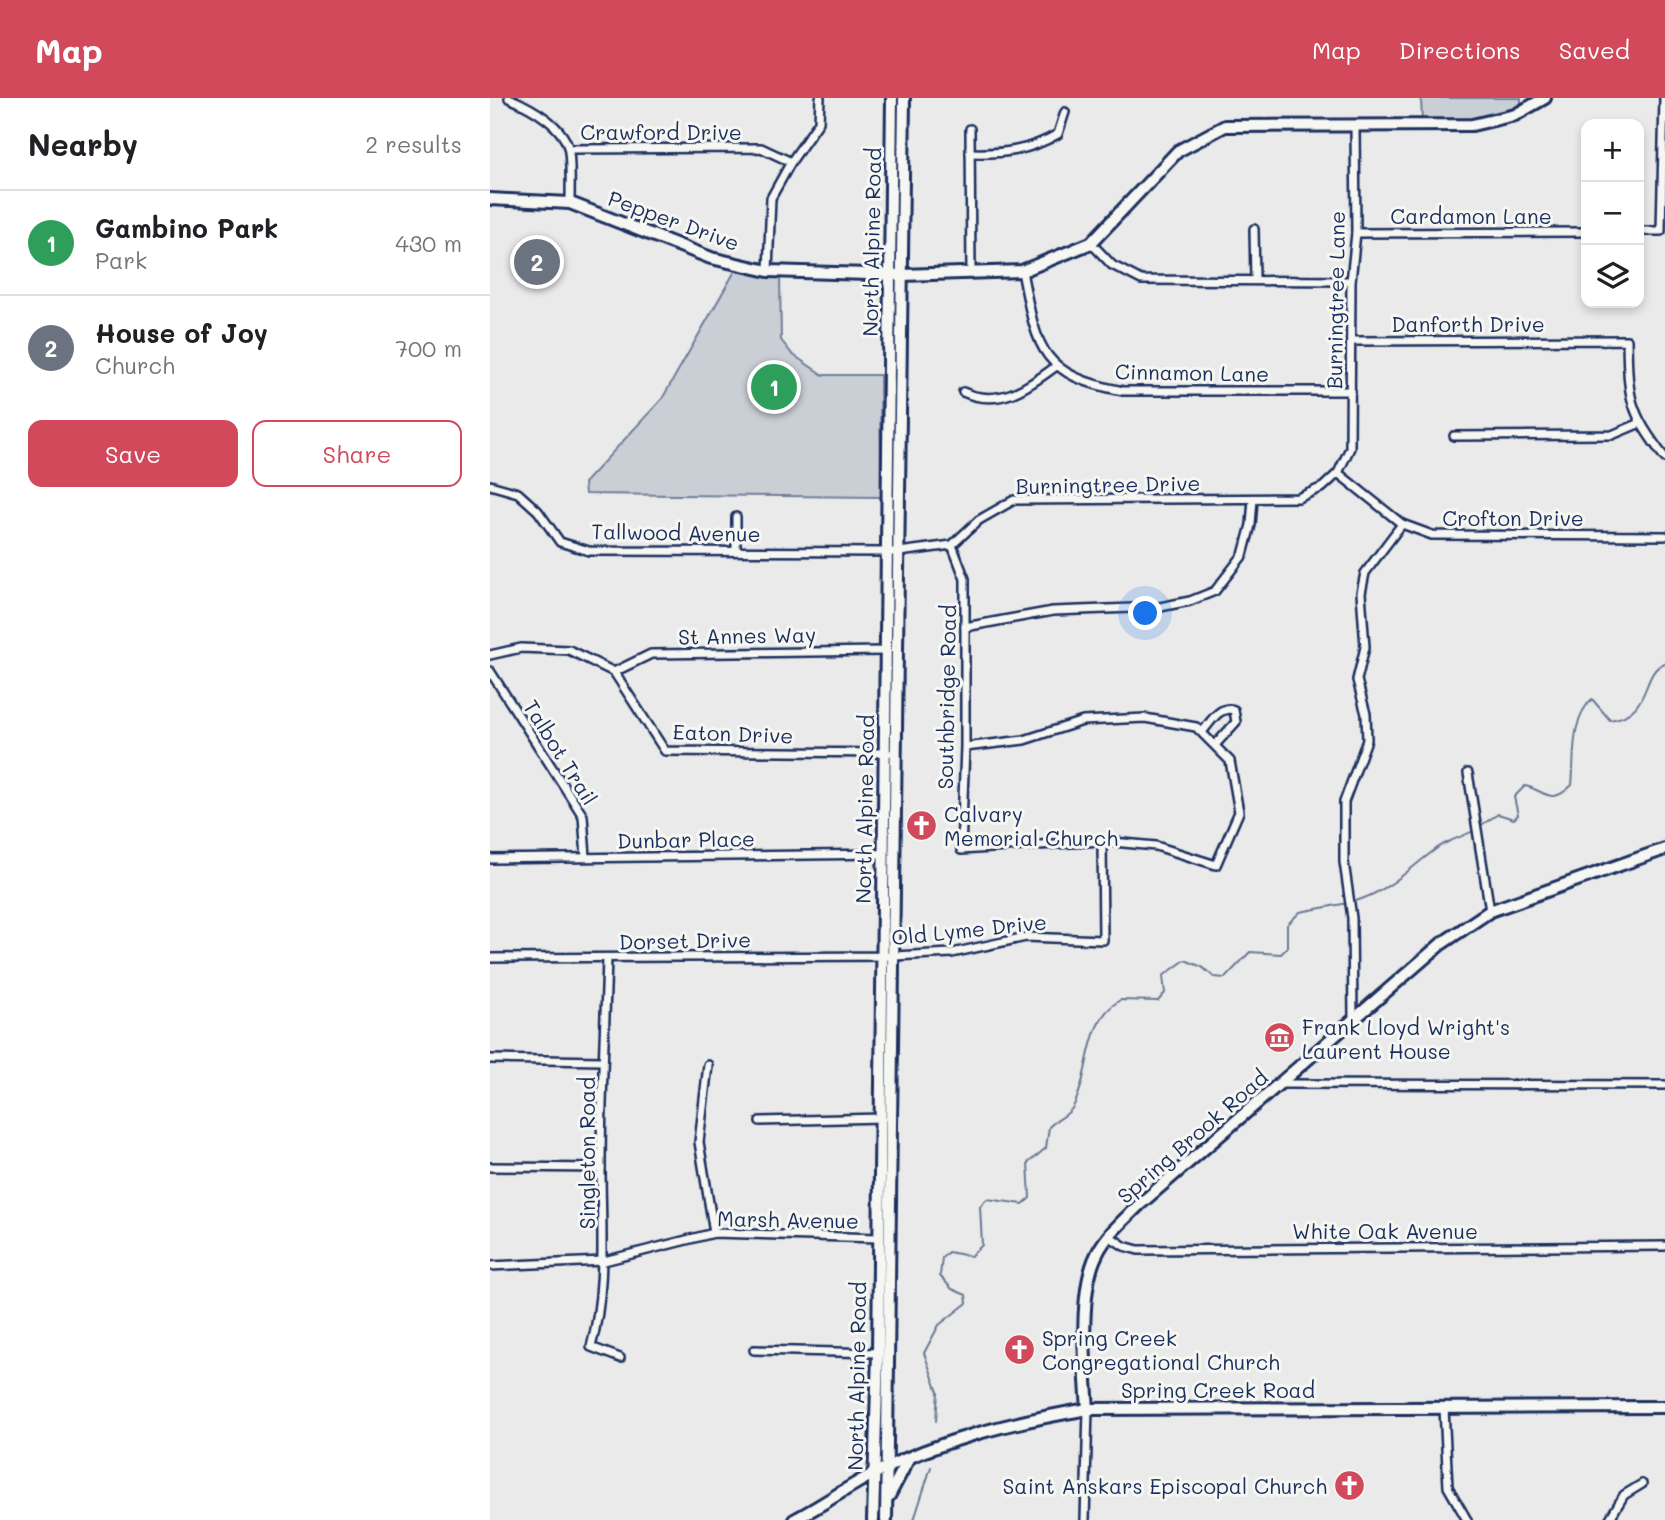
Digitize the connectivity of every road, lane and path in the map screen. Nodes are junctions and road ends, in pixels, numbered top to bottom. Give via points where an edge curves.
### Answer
1 (509, 98) edge
2 (820, 98) edge
3 (892, 98) edge
4 (904, 98) edge
5 (1545, 98) edge
6 (1664, 98) edge
7 (528, 102) edge
8 (1065, 112) dead end
9 (1355, 125) junction
10 (970, 129) dead end
11 (569, 149) junction
12 (971, 153) junction
13 (791, 162) junction
14 (490, 198) edge
15 (570, 203) junction
16 (1254, 229) dead end
17 (1644, 231) edge
18 (1581, 232) edge
19 (1356, 233) junction
20 (1091, 243) junction
21 (768, 271) junction
22 (1022, 271) junction
23 (971, 273) junction
24 (890, 274) junction
25 (902, 275) junction
26 (1255, 279) junction
27 (1351, 281) junction
28 (1352, 341) junction
29 (1055, 367) junction
30 (1351, 391) junction
31 (963, 392) dead end
32 (1639, 424) junction
33 (1454, 436) dead end
34 (1665, 458) edge
35 (1338, 473) junction
36 (490, 485) edge
37 (1253, 499) junction
38 (736, 517) dead end
39 (1402, 524) junction
40 (1665, 536) edge
41 (952, 545) junction
42 (736, 550) junction
43 (886, 551) junction
44 (899, 552) junction
45 (965, 627) junction
46 (885, 650) junction
47 (490, 655) edge
48 (490, 671) edge
49 (614, 672) junction
50 (1199, 729) junction
51 (1216, 744) junction
52 (965, 747) junction
53 (884, 753) junction
54 (896, 754) junction
55 (1468, 772) dead end
56 (1102, 841) junction
57 (1665, 849) edge
58 (882, 854) junction
59 (586, 857) junction
60 (490, 859) edge
61 (1490, 911) junction
62 (881, 955) junction
63 (894, 956) junction
64 (490, 958) edge
65 (607, 958) junction
66 (1353, 1021) junction
67 (490, 1059) edge
68 (603, 1061) junction
69 (708, 1065) dead end
70 (1281, 1084) junction
71 (1665, 1085) edge
72 (892, 1117) junction
73 (879, 1118) junction
74 (760, 1121) dead end
75 (490, 1167) edge
76 (601, 1168) junction
77 (714, 1233) junction
78 (1109, 1236) junction
79 (878, 1238) junction
80 (1665, 1246) edge
81 (604, 1262) junction
82 (490, 1266) edge
83 (754, 1350) dead end
84 (878, 1353) junction
85 (620, 1358) dead end
86 (1665, 1407) edge
87 (1444, 1408) junction
88 (1088, 1409) junction
89 (909, 1458) junction
90 (886, 1469) junction
91 (873, 1474) junction
92 (1642, 1484) dead end
93 (886, 1502) junction
94 (794, 1520) edge
95 (873, 1520) edge
96 (886, 1520) edge
97 (1084, 1520) edge
98 (1467, 1520) edge
99 (1609, 1520) edge

1 - 7 street
2 - 13 street via 819,122
3 - 24 main road, North Alpine Road
4 - 25 main road, North Alpine Road
5 - 9 main road, Pepper Drive via 1515,116 1487,123
6 - 17 street via 1661,231
7 - 11 street via 555,127
8 - 12 street via 1058,134 1037,146 1001,154
9 - 19 street, Burningtree Lane
9 - 20 main road, Pepper Drive via 1225,127 1178,152
10 - 12 street
11 - 13 street, Crawford Drive via 761,148
11 - 15 street
12 - 23 street
13 - 21 street via 771,198
14 - 15 main road, Pepper Drive
15 - 21 main road, Pepper Drive via 711,258
16 - 26 street
18 - 19 street, Cardamon Lane
19 - 27 street, Burningtree Lane
20 - 22 main road, Pepper Drive
20 - 26 street via 1112,265 1141,281
21 - 24 main road, Pepper Drive
22 - 23 main road, Pepper Drive
22 - 29 street via 1033,329
23 - 25 main road, Pepper Drive
24 - 25 main road, Pepper Drive
24 - 43 main road, North Alpine Road
25 - 44 main road, North Alpine Road
26 - 27 street
27 - 28 street, Burningtree Lane
28 - 30 street, Burningtree Lane
28 - 32 street, Danforth Drive via 1626,340 1628,389
29 - 30 street, Cinnamon Lane via 1087,384 1123,391
29 - 31 street via 1022,392 998,398
30 - 35 street, Burningtree Lane via 1350,448
32 - 33 street via 1612,435
32 - 34 street
35 - 37 street, Burningtree Drive via 1323,487 1298,498
35 - 39 street, Crofton Drive
36 - 42 street, Tallwood Avenue via 518,493 560,542 589,551
37 - 41 street, Burningtree Drive via 1014,500 979,520
37 - 45 street via 1243,555 1215,591 1160,607 1053,611
38 - 42 street
39 - 40 street, Crofton Drive via 1432,535
39 - 66 street via 1365,573 1361,593 1365,648 1357,680 1367,740 1344,802
41 - 44 street
41 - 45 street, Southbridge Road via 965,579
42 - 43 street, Tallwood Avenue
43 - 44 street
43 - 46 main road, North Alpine Road
44 - 54 main road, North Alpine Road
45 - 52 street, Southbridge Road
46 - 49 street, St Annes Way via 651,654
46 - 53 main road, North Alpine Road
47 - 49 street via 521,648 569,650
48 - 59 street, Talbot Trail via 583,816
49 - 53 street, Eaton Drive via 665,751
50 - 51 street
50 - 51 street via 1219,711 1234,710 1236,722
50 - 52 street via 1145,718 1083,721 1024,740
51 - 56 street via 1230,761 1239,812 1216,866 1156,846
52 - 56 street, Southbridge Road via 961,850
53 - 54 street, Eaton Drive
53 - 58 main road, North Alpine Road
54 - 63 main road, North Alpine Road
55 - 61 street
56 - 63 street, Old Lyme Drive via 1102,940 1026,937 952,953
57 - 61 main road, Spring Brook Road
58 - 59 street, Dunbar Place
58 - 62 main road, North Alpine Road
59 - 60 street, Dunbar Place
61 - 66 main road, Spring Brook Road via 1441,944
62 - 63 street, Old Lyme Drive
62 - 65 street, Dorset Drive
62 - 73 main road, North Alpine Road
63 - 72 main road, North Alpine Road
64 - 65 street, Dorset Drive
65 - 68 street, Singleton Road
66 - 70 main road, Spring Brook Road
67 - 68 street
68 - 76 street, Singleton Road
69 - 77 street via 699,1142
70 - 71 street
70 - 78 main road, Spring Brook Road via 1140,1203
72 - 73 street
72 - 90 main road, North Alpine Road
73 - 74 street
73 - 79 main road, North Alpine Road
75 - 76 street
76 - 81 street, Singleton Road
77 - 79 street, Marsh Avenue
77 - 81 street, Marsh Avenue
78 - 80 street, White Oak Avenue via 1138,1250
78 - 88 main road, Spring Brook Road via 1090,1276
79 - 84 main road, North Alpine Road
81 - 82 street, Marsh Avenue
81 - 85 street, Singleton Road via 600,1315 591,1348
83 - 84 street
84 - 91 main road, North Alpine Road
86 - 87 main road, Spring Creek Road
87 - 88 main road, Spring Creek Road
87 - 98 street via 1448,1487
88 - 89 main road, Spring Creek Road via 1005,1424
88 - 97 street
89 - 90 main road, Spring Creek Road
89 - 93 main road
90 - 91 main road, Spring Creek Road
90 - 93 main road, North Alpine Road
91 - 94 main road, Spring Creek Road
91 - 95 main road, North Alpine Road
92 - 99 street via 1623,1495
93 - 96 main road, North Alpine Road

